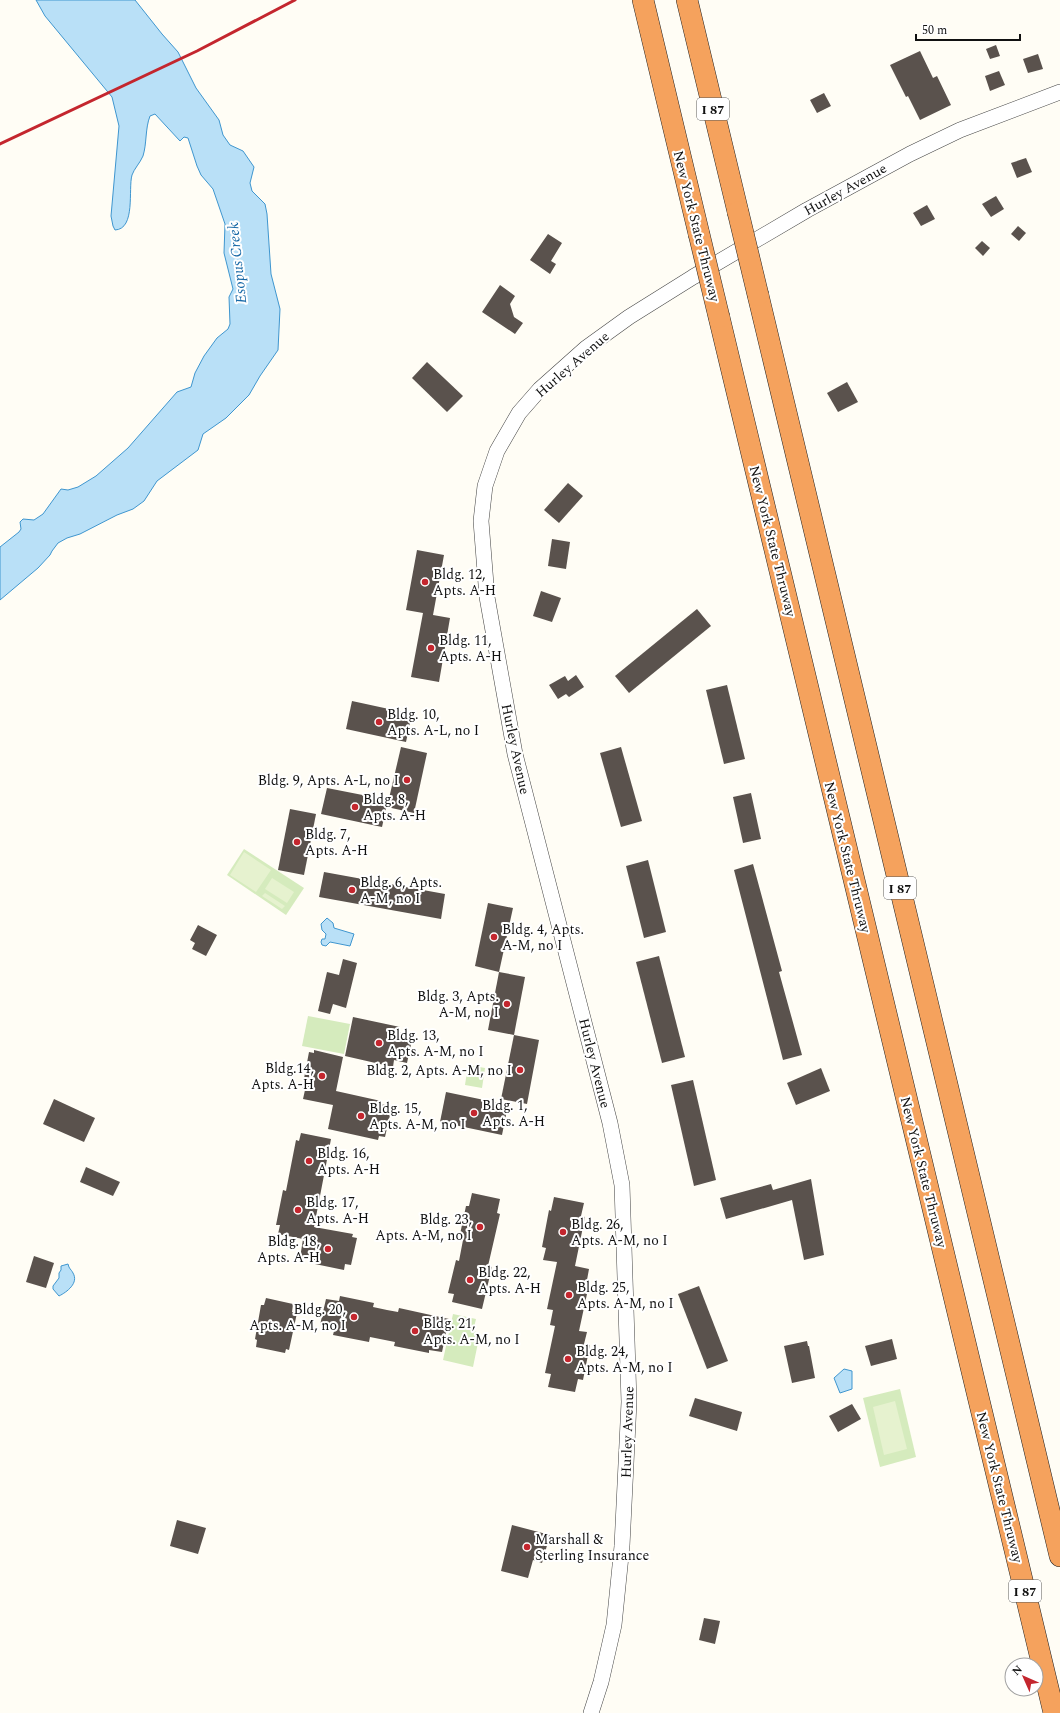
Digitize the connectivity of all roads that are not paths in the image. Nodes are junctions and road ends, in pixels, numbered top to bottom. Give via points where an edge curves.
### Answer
1 (642, 0) edge
2 (688, 3) edge
3 (1060, 92) edge
4 (1060, 1556) edge
5 (590, 1713) edge
6 (1054, 1713) edge

1 - 6 highway, New York State Thruway / I 87, bridge
2 - 4 highway, I 87, bridge
3 - 5 street, Hurley Avenue via 960,130 896,161 793,218 629,317 586,348 540,389 519,413 497,451 485,486 481,521 487,598 515,754 610,1123 622,1185 629,1402 622,1546 614,1625 601,1682

